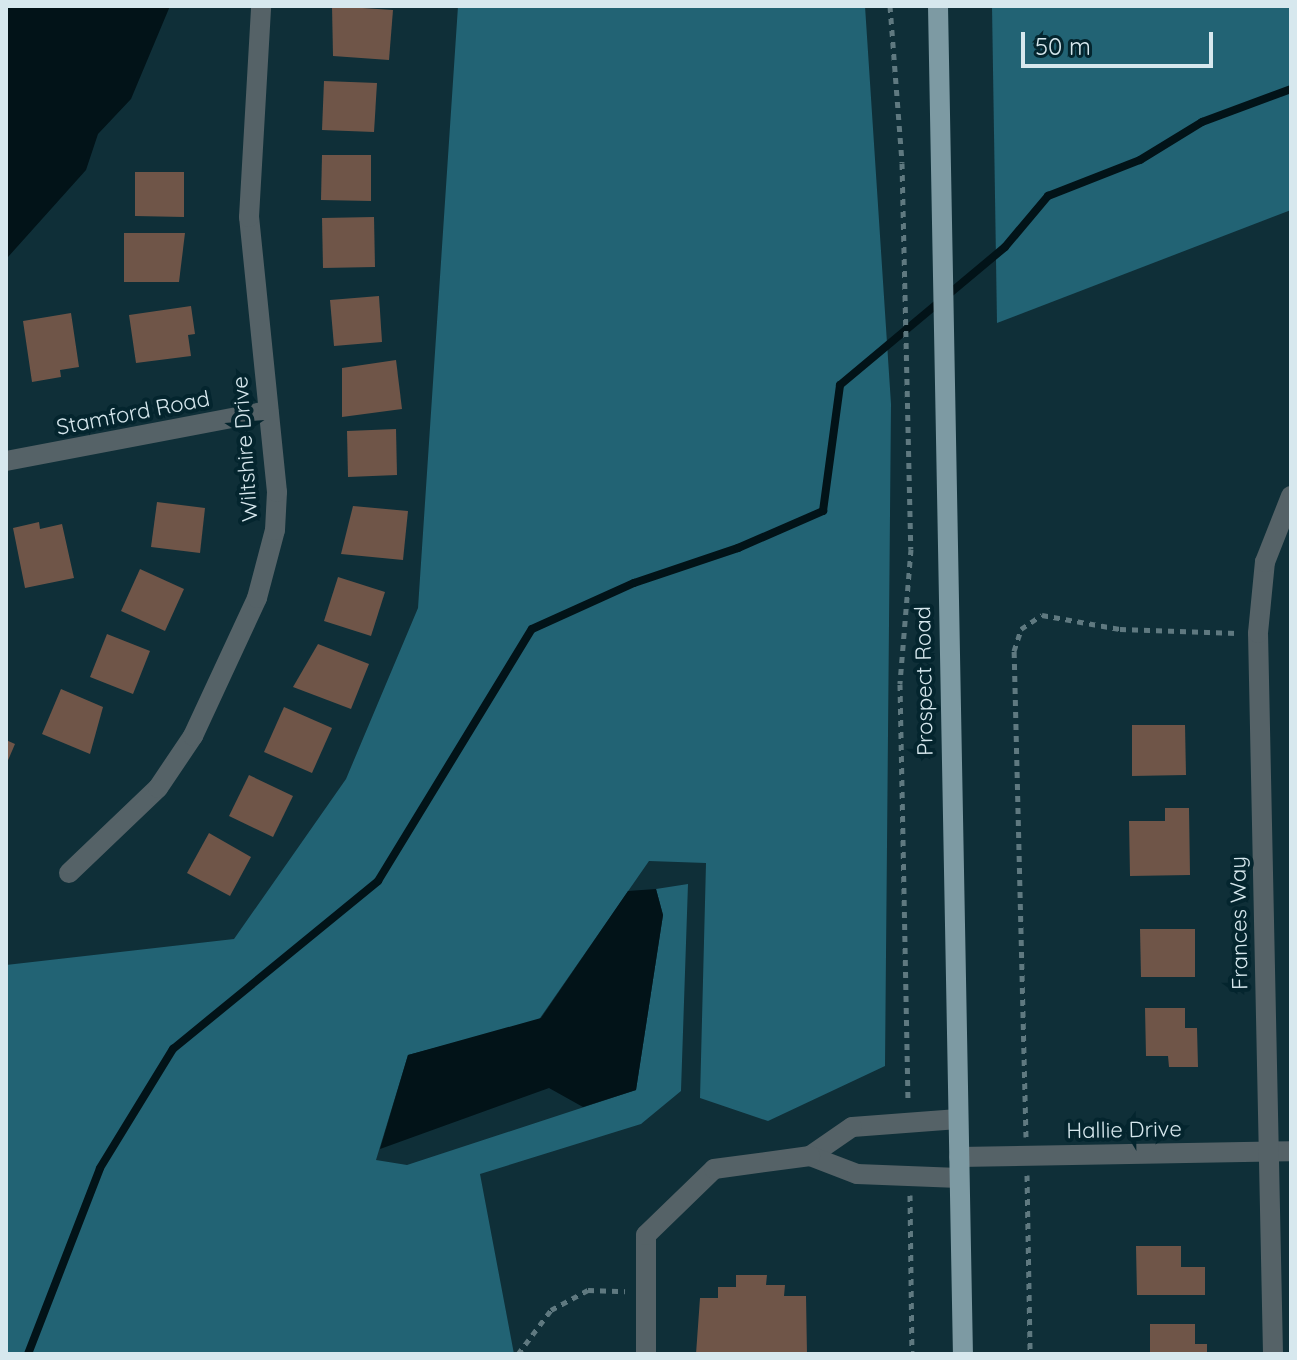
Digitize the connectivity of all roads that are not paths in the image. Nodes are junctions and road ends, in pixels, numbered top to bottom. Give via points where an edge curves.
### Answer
1 (261, 6) edge
2 (938, 6) edge
3 (268, 411) junction
4 (6, 461) edge
5 (1291, 496) edge
6 (69, 873) dead end
7 (958, 1119) junction
8 (1268, 1151) junction
9 (1291, 1151) edge
10 (810, 1156) junction
11 (959, 1157) junction
12 (959, 1178) junction
13 (646, 1354) edge
14 (963, 1354) edge
15 (1273, 1354) edge

1 - 3 street, Wiltshire Drive via 249,217
2 - 7 main road, Prospect Road
3 - 4 street, Stamford Road
3 - 6 street, Wiltshire Drive via 275,530 234,653 193,736 158,788
5 - 8 street, Frances Way via 1265,562 1258,633
7 - 10 street via 852,1127
7 - 11 main road, Prospect Road
8 - 9 street, Hallie Drive
8 - 11 street, Hallie Drive
8 - 15 street, Frances Way
10 - 12 street via 857,1174
10 - 13 street via 714,1169 646,1235
11 - 12 main road, Prospect Road
12 - 14 main road, Prospect Road

